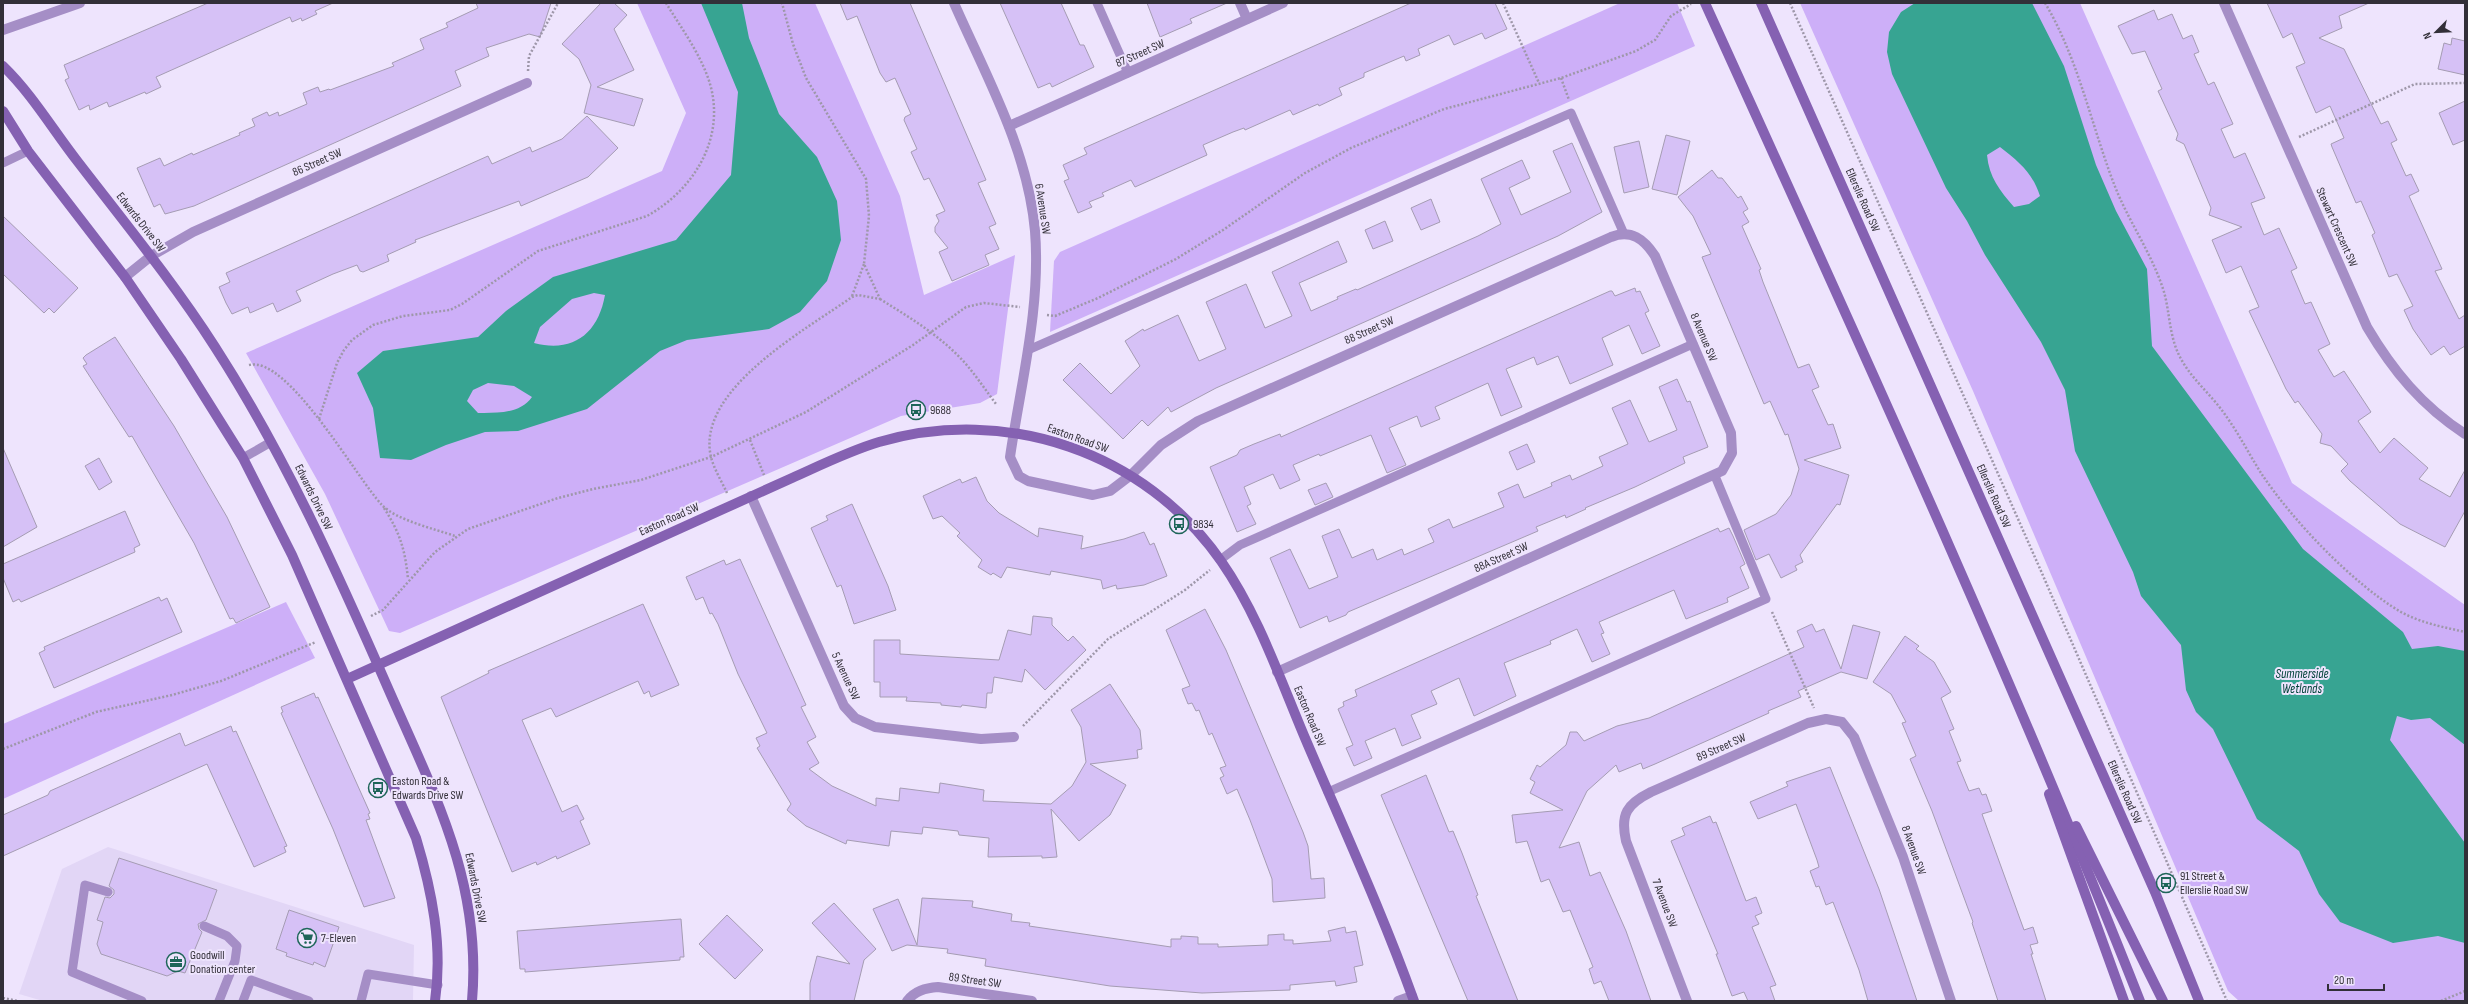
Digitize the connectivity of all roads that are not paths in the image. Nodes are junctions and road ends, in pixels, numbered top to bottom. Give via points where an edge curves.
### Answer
1 (80, 3) edge
2 (954, 3) edge
3 (1097, 3) edge
4 (1240, 3) edge
5 (1283, 3) edge
6 (1705, 3) edge
7 (1761, 3) edge
8 (2224, 3) edge
9 (1247, 19) junction
10 (3, 30) edge
11 (3, 66) edge
12 (1128, 73) junction
13 (527, 83) road end
14 (3, 111) edge
15 (1009, 126) junction
16 (28, 151) junction
17 (3, 163) edge
18 (1628, 234) junction
19 (151, 256) junction
20 (125, 278) junction
21 (1693, 344) junction
22 (1028, 350) junction
23 (1014, 432) junction
24 (2465, 434) edge
25 (272, 442) junction
26 (243, 458) junction
27 (1730, 460) joint
28 (1130, 475) junction
29 (1715, 476) junction
30 (751, 496) junction
31 (1220, 560) junction
32 (378, 665) junction
33 (1277, 672) junction
34 (347, 679) junction
35 (2018, 707) junction
36 (1835, 719) joint
37 (1014, 736) road end
38 (1328, 792) junction
39 (1626, 813) joint
40 (108, 892) dead end
41 (204, 926) dead end
42 (438, 985) junction
43 (1413, 998) edge
44 (142, 1001) edge
45 (219, 1001) edge
46 (243, 1001) edge
47 (307, 1001) edge
48 (361, 1001) edge
49 (435, 1001) edge
50 (472, 1001) edge
51 (907, 1001) edge
52 (1032, 1001) edge
53 (1398, 1001) edge
54 (1687, 1001) edge
55 (1951, 1001) edge
56 (2124, 1001) edge
57 (2140, 1001) edge
58 (2163, 1001) edge
59 (2199, 1001) edge

1 - 10 street
2 - 15 street, 6 Avenue SW
3 - 12 lane
4 - 9 street
5 - 9 street, 87 Street SW
6 - 35 street via 1903,442
7 - 59 street, Ellerslie Road SW via 2152,884
8 - 24 street, Stewart Crescent SW via 2367,327 2393,369 2424,404
9 - 12 street, 87 Street SW
11 - 19 street, Edwards Drive SW via 18,80
12 - 15 street, 87 Street SW
13 - 19 street, 86 Street SW via 193,232
14 - 16 street
15 - 22 street, 6 Avenue SW via 1028,189 1035,230 1036,276
16 - 17 lane
16 - 20 street
18 - 21 street, 8 Avenue SW via 1648,245 1655,256
18 - 22 lane via 1571,113
18 - 28 street, 88 Street SW via 1611,236 1212,414 1171,437
19 - 20 street, 86 Street SW
19 - 25 street, Edwards Drive SW via 215,347
20 - 26 street via 181,359
21 - 27 street, 8 Avenue SW via 1731,433 1733,444
21 - 31 lane via 1240,545
22 - 23 street, 6 Avenue SW
23 - 28 street, Easton Road SW via 1075,448
23 - 28 street via 1011,462 1019,476 1028,481 1093,495 1110,491
23 - 30 street, Easton Road SW via 957,429 900,437 858,449
25 - 26 lane
25 - 32 street, Edwards Drive SW via 303,500
26 - 34 street via 292,555
27 - 29 street, 88A Street SW via 1722,472
28 - 31 street, Easton Road SW via 1174,509 1198,532
29 - 33 street, 88A Street SW
29 - 38 lane via 1766,599
30 - 32 street, Easton Road SW
30 - 37 street, 5 Avenue SW via 844,706 855,718 863,723 887,729 981,739
31 - 33 street, Easton Road SW via 1251,614
32 - 34 street, Easton Road SW
32 - 50 street, Edwards Drive SW via 457,854 464,881 473,947
33 - 38 street, Easton Road SW
34 - 42 street via 407,817 426,872 436,932
35 - 56 street
35 - 57 street via 2090,873
35 - 58 street
36 - 39 street, 89 Street SW via 1818,720 1651,792 1631,805
36 - 55 street, 8 Avenue SW via 1842,722 1854,737 1885,807
38 - 43 street, Easton Road SW
39 - 54 street, 7 Avenue SW via 1626,841
40 - 44 lane via 85,885 72,972
41 - 45 lane via 227,936 237,946 236,961
42 - 48 lane via 368,974
42 - 49 street
43 - 53 street
46 - 47 lane via 251,980 280,995
51 - 52 street, 89 Street SW via 915,993 938,987

